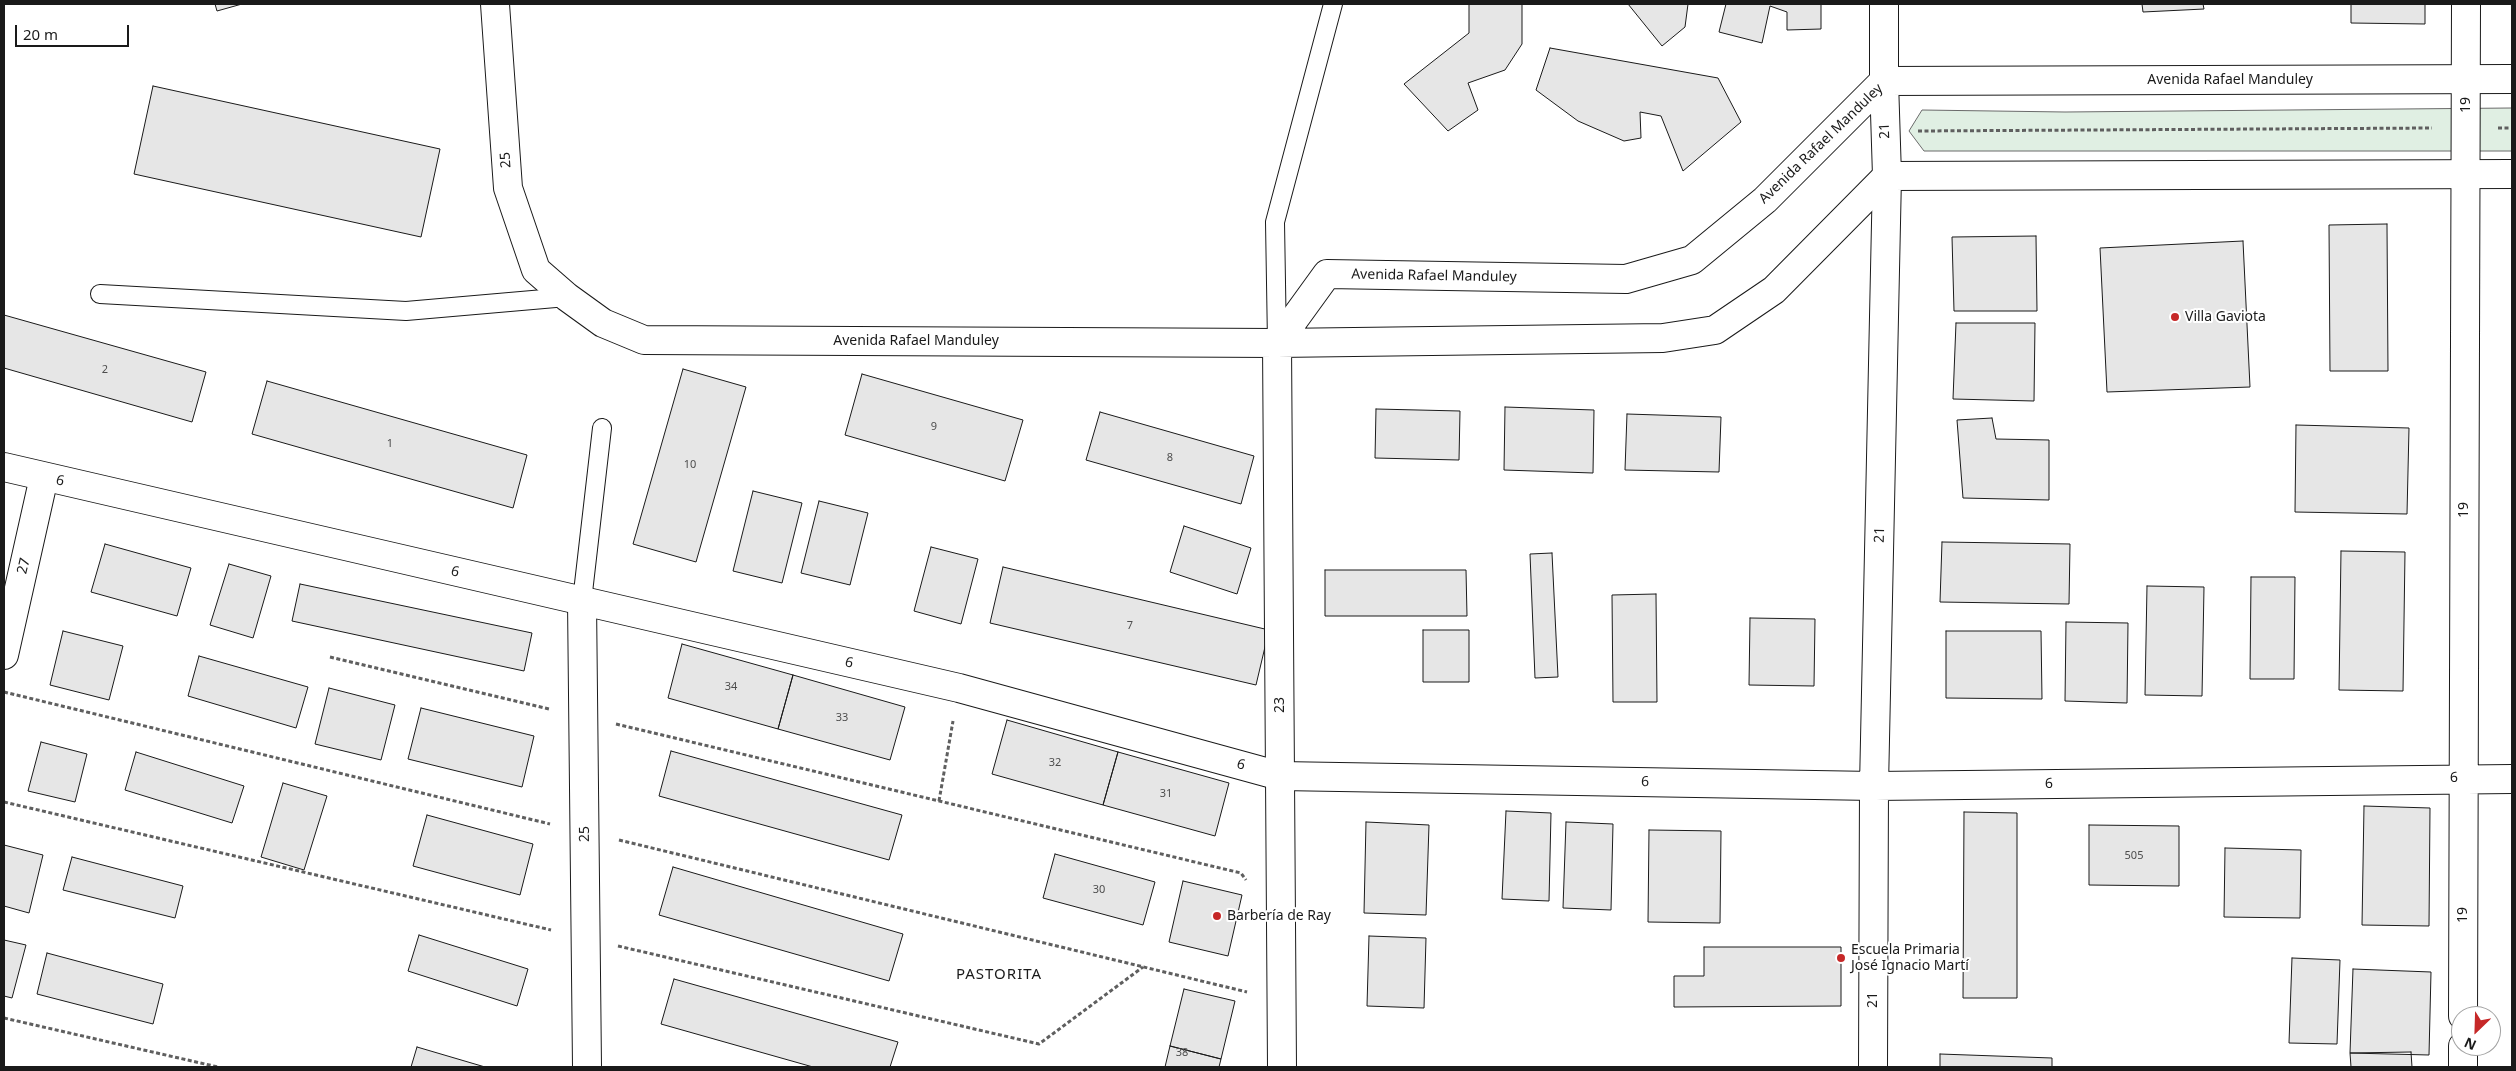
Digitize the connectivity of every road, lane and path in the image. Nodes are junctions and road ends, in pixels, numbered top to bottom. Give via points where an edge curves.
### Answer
1 (495, 4) edge
2 (1333, 4) edge
3 (1884, 4) edge
4 (2466, 4) edge
5 (2466, 79) junction
6 (2512, 79) edge
7 (1884, 81) junction
8 (2466, 128) junction
9 (2512, 128) edge
10 (1909, 131) dead end
11 (2465, 174) junction
12 (2512, 174) edge
13 (1887, 176) junction
14 (100, 294) dead end
15 (567, 297) junction
16 (1277, 343) junction
17 (602, 428) dead end
18 (4, 467) edge
19 (44, 477) junction
20 (582, 601) junction
21 (4, 654) edge
22 (330, 657) dead end
23 (959, 688) junction
24 (4, 692) edge
25 (583, 716) junction
26 (1280, 776) junction
27 (2463, 778) junction
28 (2512, 779) edge
29 (1874, 786) junction
30 (939, 801) junction
31 (585, 832) junction
32 (1246, 881) dead end
33 (1281, 1000) junction
34 (2463, 1006) edge
35 (4, 1018) edge
36 (218, 1067) edge
37 (587, 1067) edge
38 (1282, 1067) edge
39 (1873, 1067) edge

1 - 15 street, 25 via 508,188 536,270
2 - 16 lane via 1275,222
3 - 7 street, 21
4 - 5 street, 19
5 - 6 street, Avenida Rafael Manduley
5 - 7 street, Avenida Rafael Manduley
5 - 8 street, 19
7 - 13 street, 21
7 - 16 street, Avenida Rafael Manduley via 1765,200 1692,260 1626,279 1327,274
8 - 9 path
8 - 10 path
8 - 11 street, 19
11 - 12 street
11 - 13 street
11 - 27 street, 19
13 - 16 street, Avenida Rafael Manduley via 1774,290 1715,330 1663,338
13 - 29 street, 21
14 - 15 lane via 406,311
15 - 16 street, Avenida Rafael Manduley via 602,323 644,340
16 - 26 street, 23
17 - 20 lane
18 - 19 street, 6
19 - 20 street, 6
19 - 21 street, 27
20 - 23 street, 6
20 - 25 street, 25
22 - 25 path
23 - 26 street, 6
23 - 30 path
24 - 31 path
25 - 30 path
25 - 31 street, 25
26 - 29 street, 6
26 - 33 street, 23
27 - 28 street, 6
27 - 29 street, 6
27 - 34 street, 19
29 - 39 street, 21
30 - 32 path via 1241,873
31 - 33 path
31 - 37 street, 25
33 - 38 street, 23
35 - 36 path

